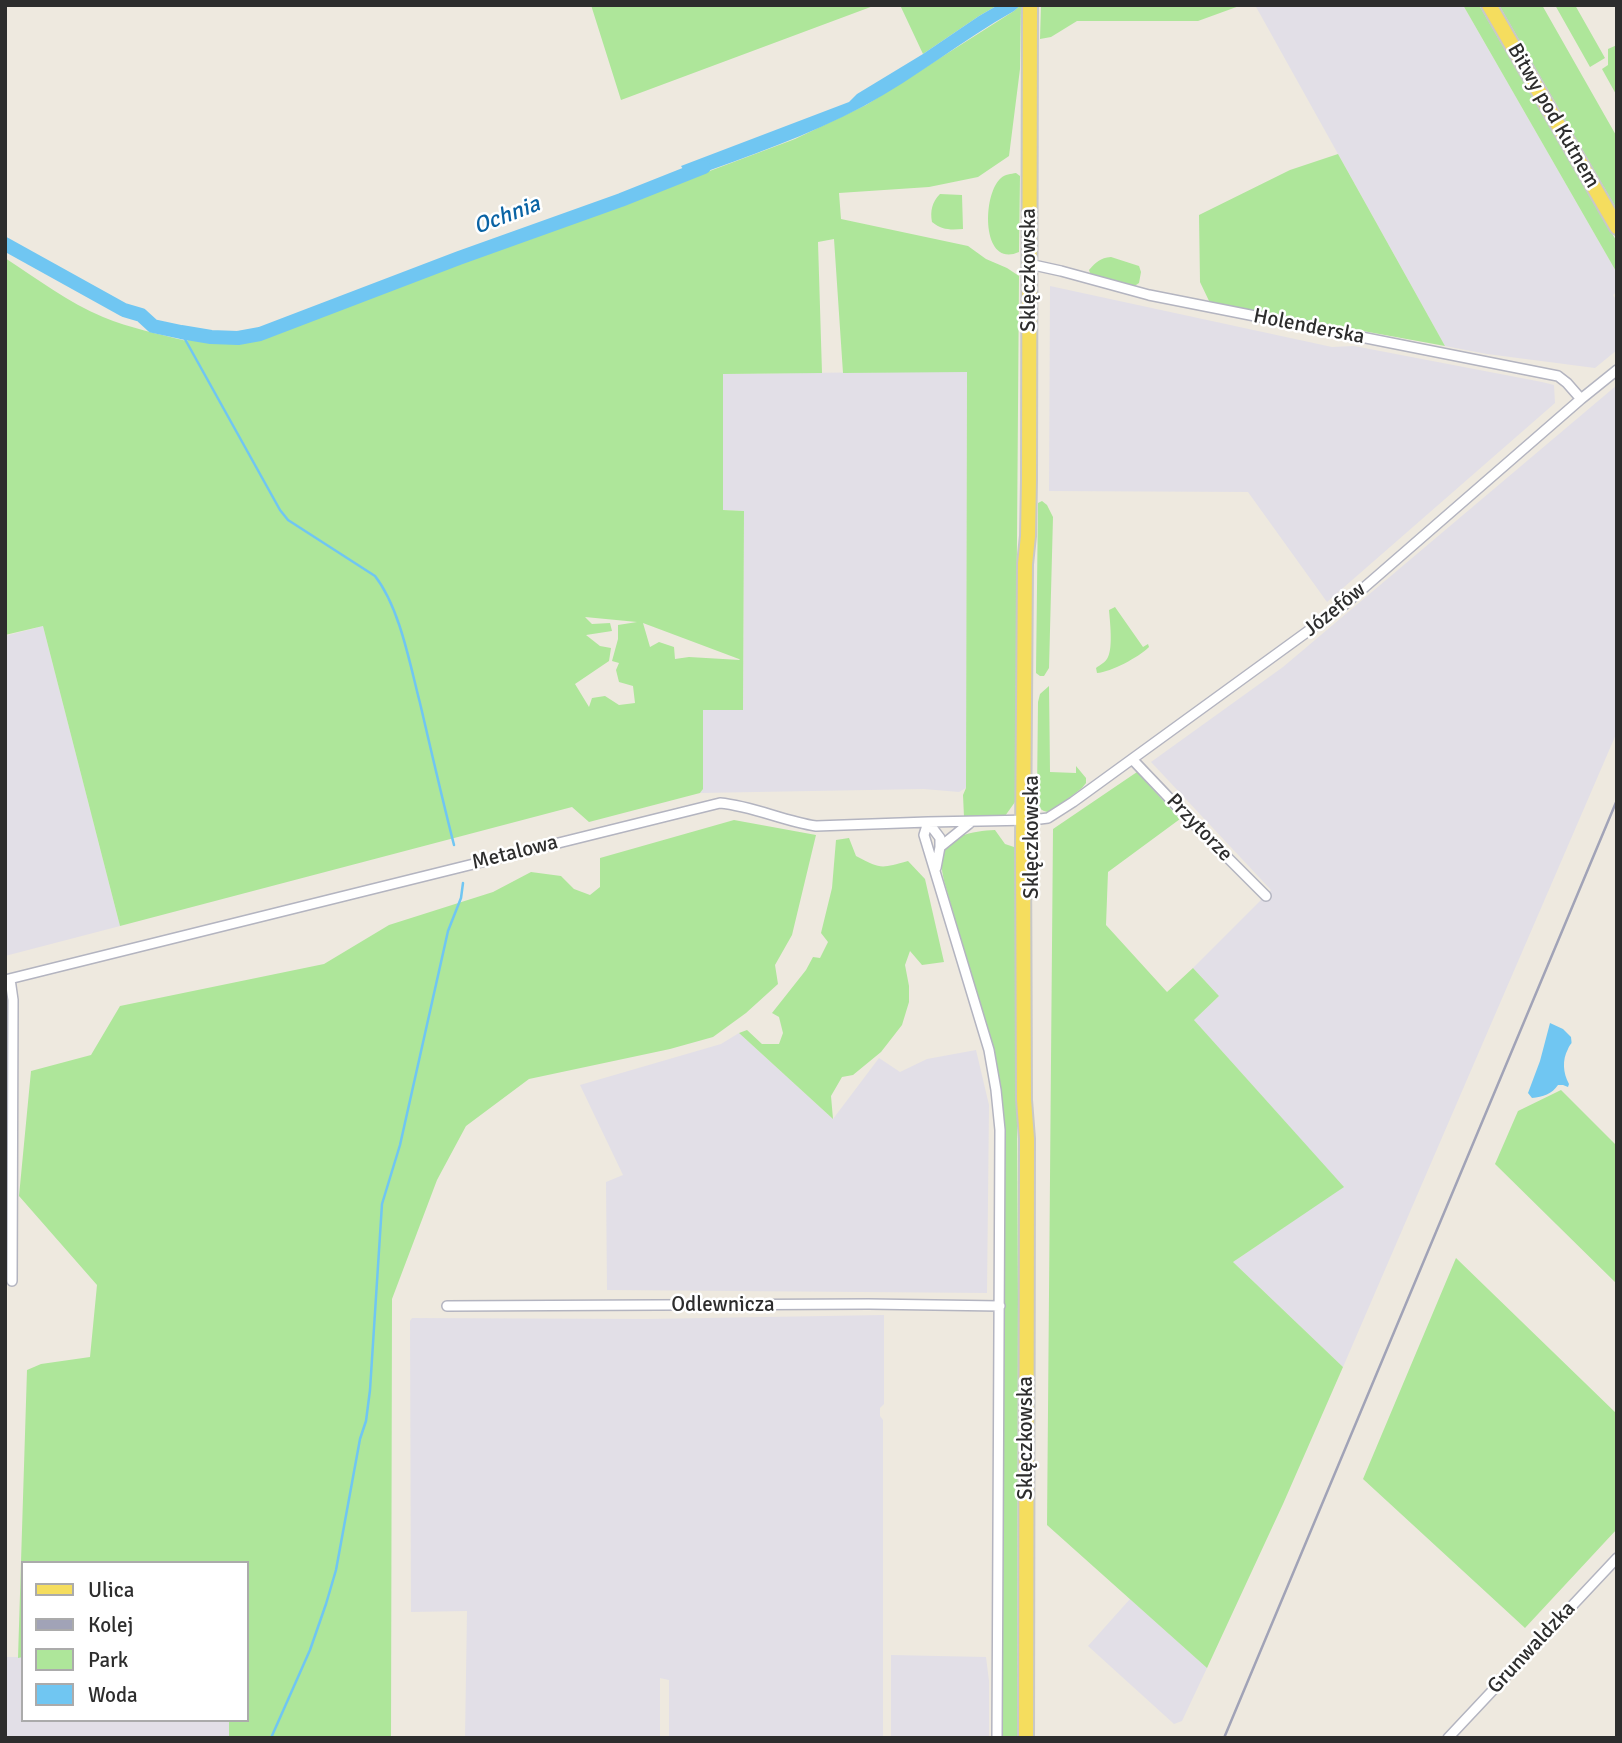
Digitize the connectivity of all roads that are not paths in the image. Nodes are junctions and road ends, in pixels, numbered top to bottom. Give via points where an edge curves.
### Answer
1 (1489, 5) edge
2 (1030, 13) edge
3 (1617, 227) edge
4 (1029, 264) junction
5 (1617, 370) edge
6 (1581, 399) junction
7 (1132, 759) junction
8 (1027, 821) junction
9 (928, 822) junction
10 (971, 822) junction
11 (940, 847) junction
12 (936, 869) junction
13 (1266, 895) dead end
14 (8, 980) edge
15 (12, 1281) dead end
16 (447, 1306) dead end
17 (1000, 1306) junction
18 (1617, 1558) edge
19 (997, 1738) edge
20 (1026, 1738) edge
21 (1448, 1738) edge

1 - 3 main road, Bitwy pod Kutnem
2 - 4 main road, Sklęczkowska
4 - 6 street, Holenderska via 1171,300 1558,376
4 - 8 main road, Sklęczkowska
5 - 6 street, Józefów
6 - 7 street, Józefów via 1344,606
7 - 8 street, Józefów via 1048,818
7 - 13 street, Przytorze
8 - 10 street, Metalowa
8 - 20 main road, Sklęczkowska
9 - 10 street, Metalowa
9 - 11 street via 940,838
9 - 12 street via 924,835
9 - 14 street, Metalowa via 816,826 720,803
10 - 11 street
11 - 12 street
12 - 17 street via 989,1050 996,1090
14 - 15 street via 13,1000
16 - 17 street, Odlewnicza
17 - 19 street
18 - 21 street, Grunwaldzka

